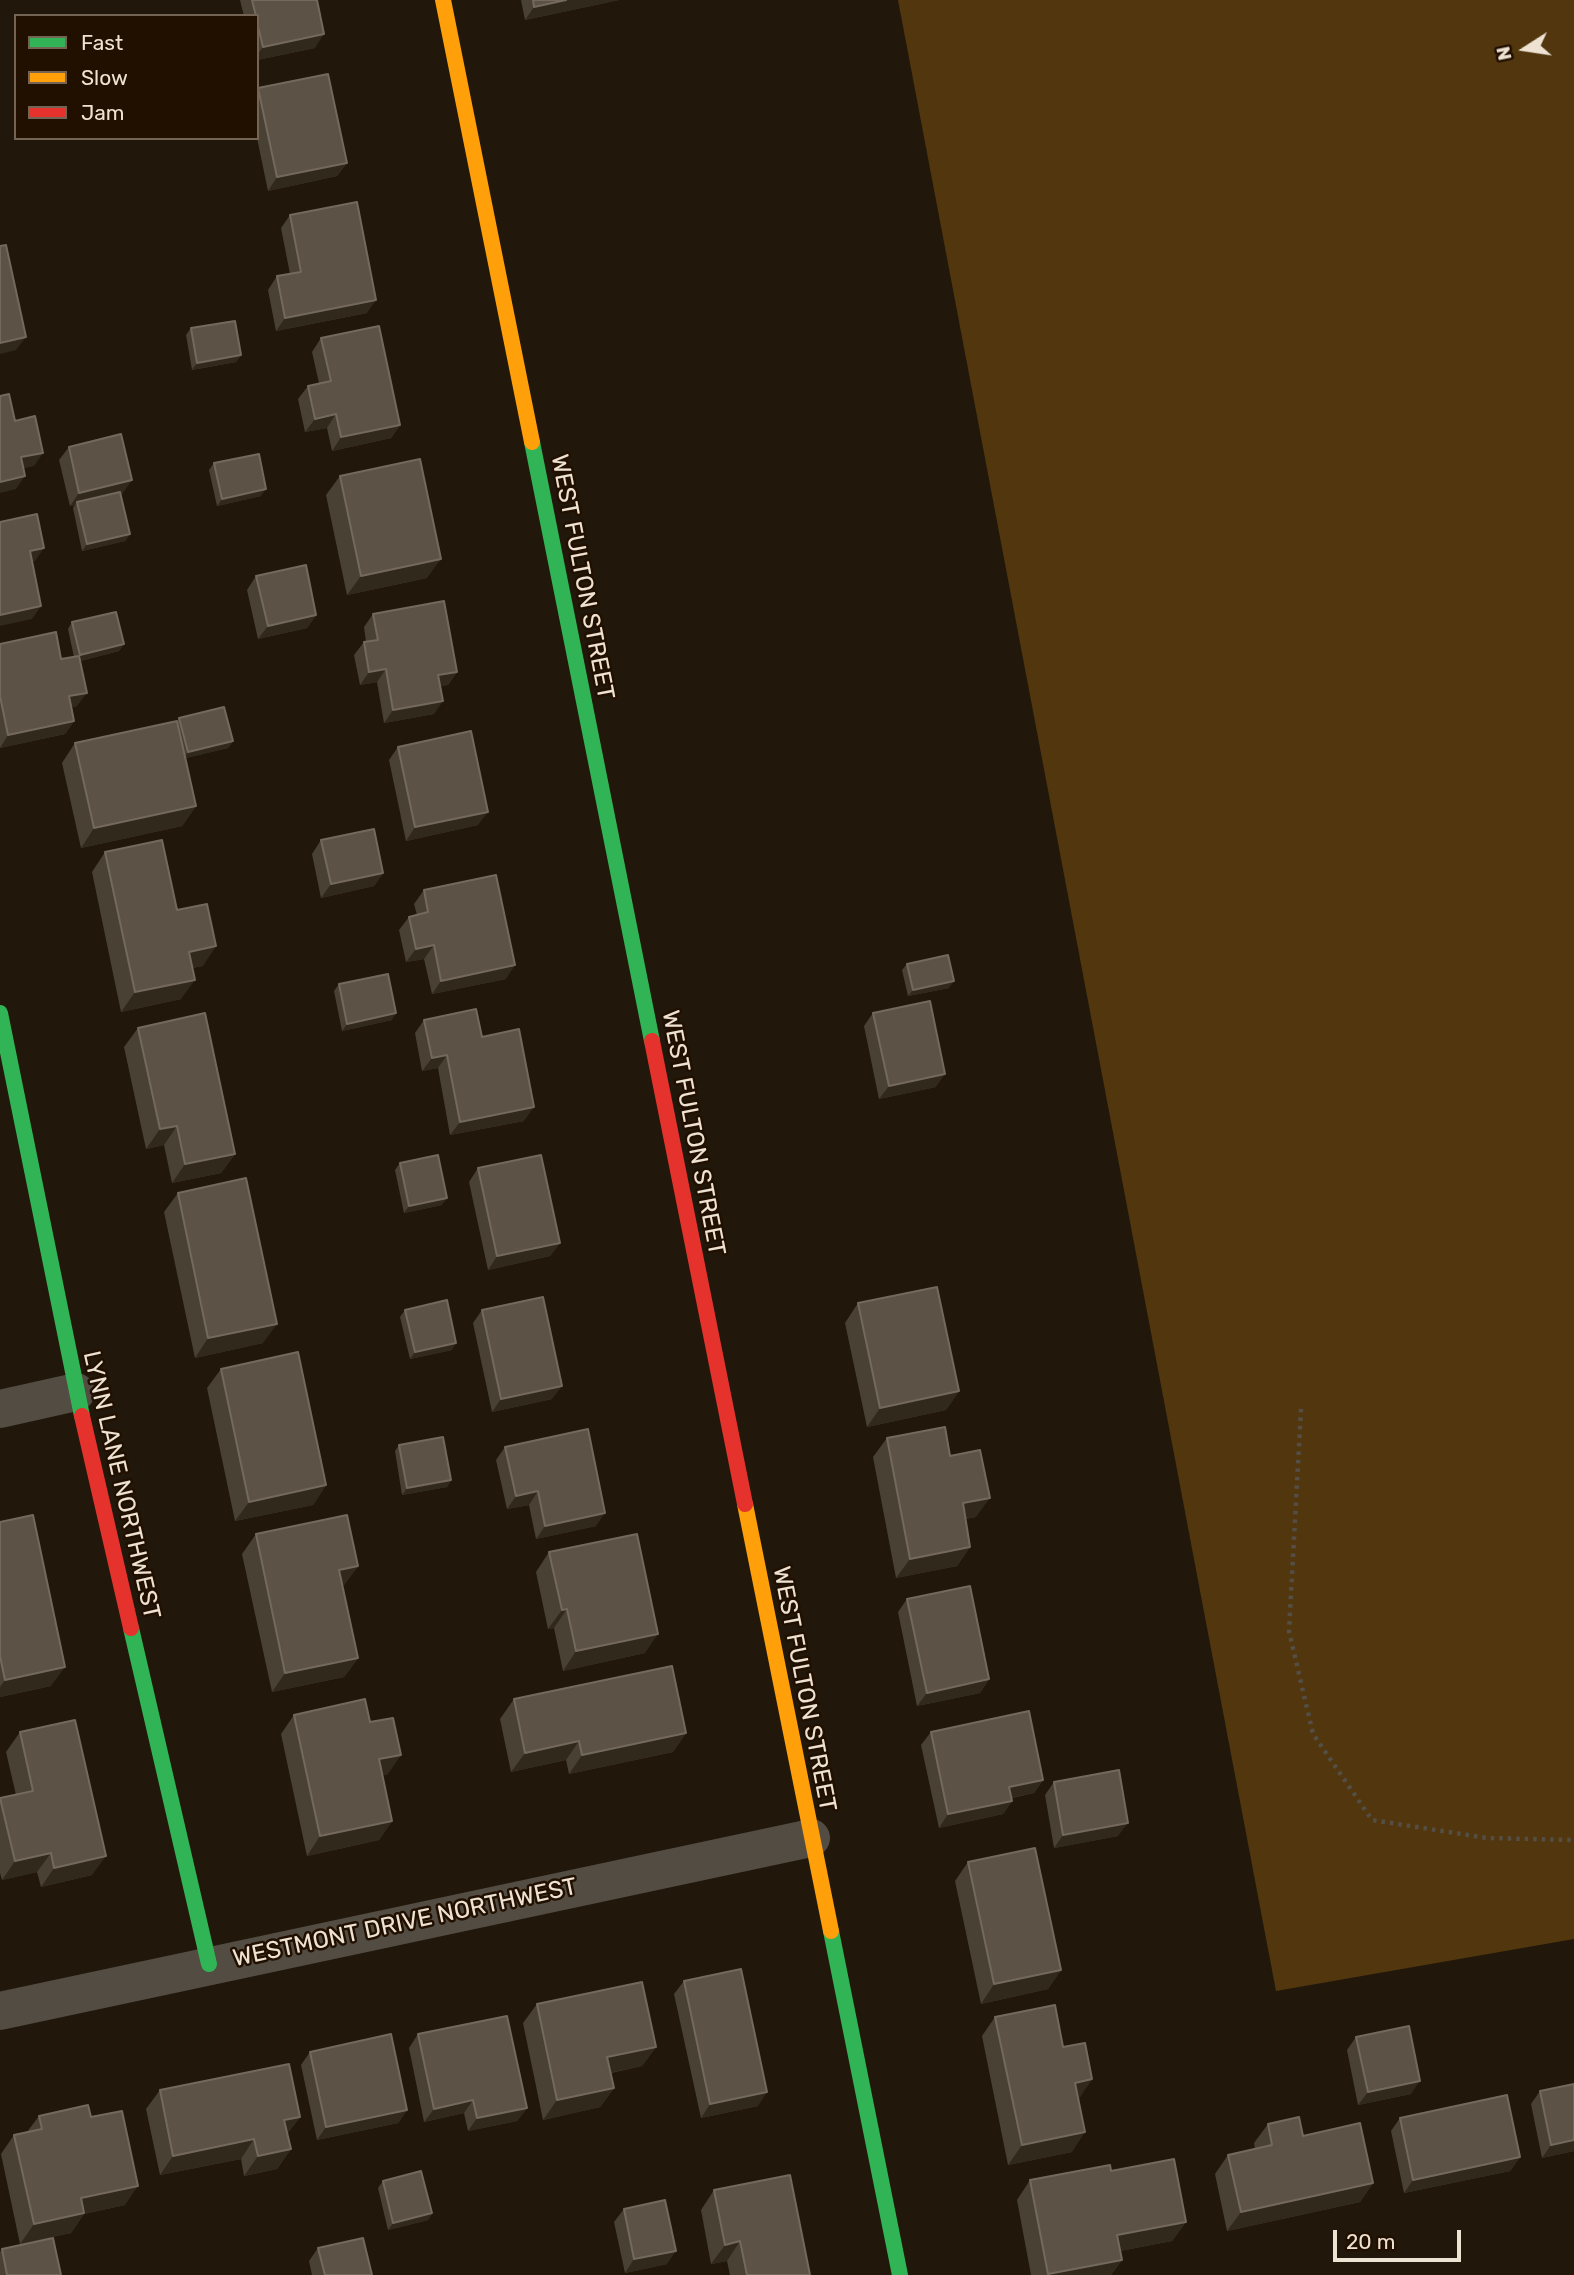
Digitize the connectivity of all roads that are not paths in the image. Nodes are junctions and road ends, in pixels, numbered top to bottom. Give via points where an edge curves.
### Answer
1 (443, 0) edge
2 (0, 1013) edge
3 (76, 1392) junction
4 (0, 1409) edge
5 (811, 1838) junction
6 (209, 1964) junction
7 (0, 2011) edge
8 (900, 2275) edge

1 - 5 street, WEST FULTON STREET
2 - 3 street, LYNN LANE NORTHWEST
3 - 4 street
3 - 6 street, LYNN LANE NORTHWEST
5 - 6 street, WESTMONT DRIVE NORTHWEST
5 - 8 street, WEST FULTON STREET
6 - 7 street, WESTMONT DRIVE NORTHWEST

